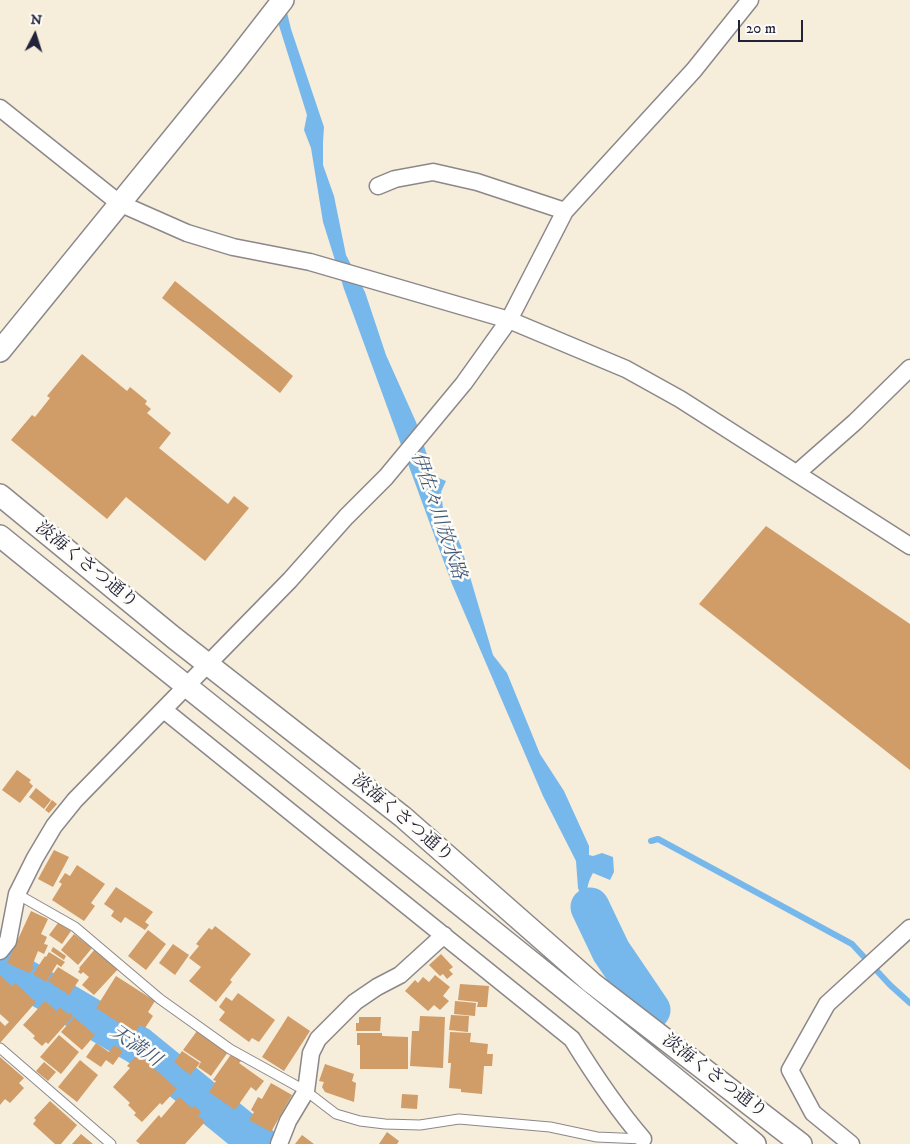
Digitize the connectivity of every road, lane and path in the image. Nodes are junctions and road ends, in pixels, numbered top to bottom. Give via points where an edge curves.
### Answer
1 (283, 0) edge
2 (750, 0) edge
3 (0, 108) edge
4 (378, 186) dead end
5 (119, 204) junction
6 (565, 211) junction
7 (509, 320) junction
8 (0, 351) edge
9 (910, 368) edge
10 (797, 473) junction
11 (0, 495) edge
12 (0, 536) edge
13 (910, 546) edge
14 (207, 664) junction
15 (185, 687) junction
16 (164, 710) junction
17 (11, 899) edge
18 (910, 928) edge
19 (444, 935) junction
20 (0, 951) edge
21 (0, 1048) edge
22 (306, 1091) junction
23 (643, 1139) joint
24 (111, 1144) edge
25 (279, 1144) edge
26 (755, 1144) edge
27 (802, 1144) edge
28 (851, 1144) edge

1 - 5 street
2 - 6 street via 694,70
3 - 5 street
4 - 6 street via 395,179 433,172 477,182
5 - 7 street via 187,233 233,247 310,262
5 - 8 street
6 - 7 street
7 - 10 street via 626,369
7 - 14 street via 446,406 386,477
9 - 10 street
10 - 13 street
11 - 14 street, 淡海くさつ通り
12 - 15 street, 淡海くさつ通り
14 - 15 street
14 - 27 street, 淡海くさつ通り via 403,817 592,983
15 - 16 street
15 - 26 street, 淡海くさつ通り via 587,1005
16 - 17 street via 75,800 54,826
16 - 19 street
17 - 20 street via 8,941
17 - 22 lane via 75,927 160,999 230,1050
18 - 28 street via 827,1004 790,1070 812,1113
19 - 22 street via 400,975 355,1002 318,1039 311,1053
19 - 23 street via 572,1039
21 - 24 lane
22 - 23 lane via 336,1114 360,1121 420,1125 459,1119 550,1127 597,1137
22 - 25 street

